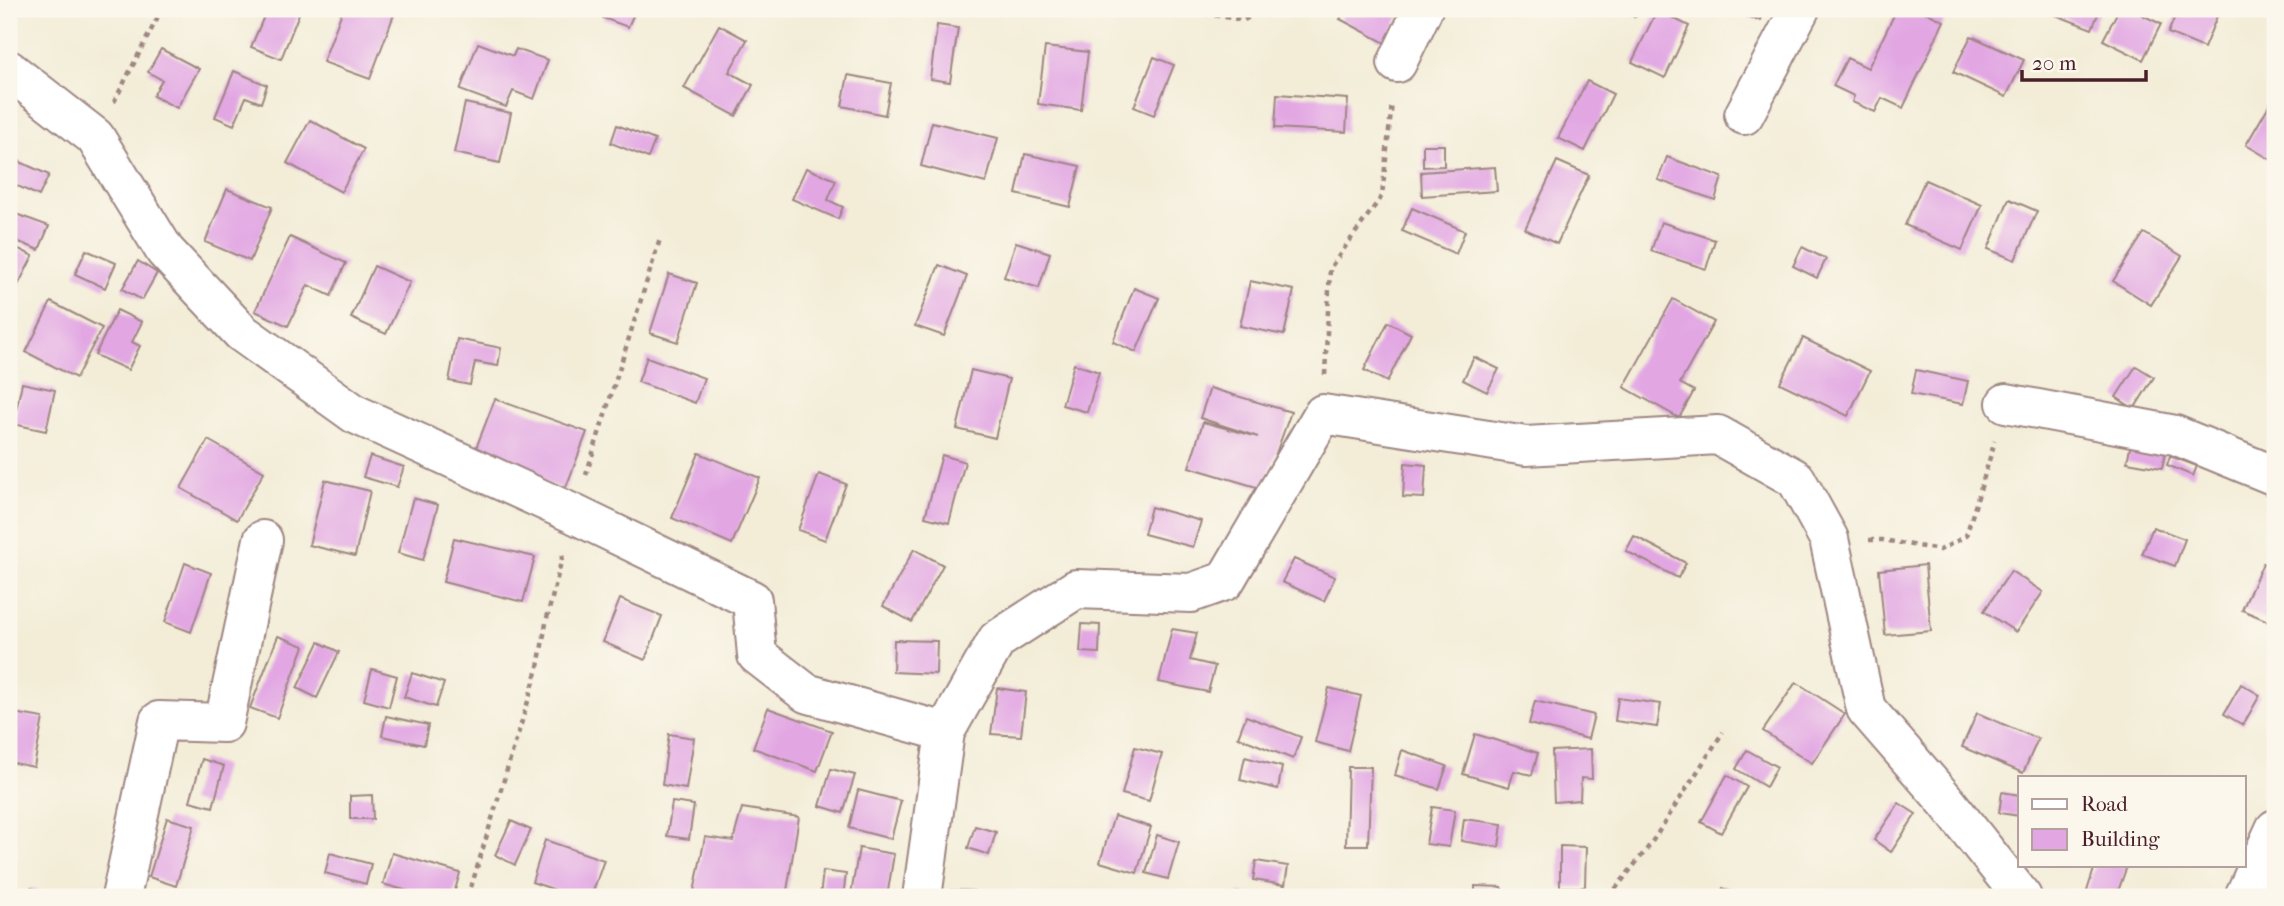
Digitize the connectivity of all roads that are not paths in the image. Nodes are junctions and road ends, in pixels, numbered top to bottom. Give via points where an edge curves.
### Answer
1 (1423, 9) edge
2 (1800, 9) edge
3 (1397, 63) road end
4 (9, 70) edge
5 (1744, 116) dead end
6 (2006, 403) road end
7 (2275, 476) edge
8 (263, 540) dead end
9 (945, 732) junction
10 (2275, 829) edge
11 (121, 897) edge
12 (922, 897) edge
13 (2022, 897) edge
14 (2244, 897) edge

1 - 3 street
2 - 5 street
4 - 9 street via 95,137 165,251 242,333 355,414 752,600 757,655 806,693
6 - 7 street via 2175,435
8 - 11 street via 224,723 159,721
9 - 12 street
9 - 13 street via 997,640 1076,589 1191,593 1225,581 1323,414 1526,446 1718,435 1796,479 1829,539 1866,709
10 - 14 street

